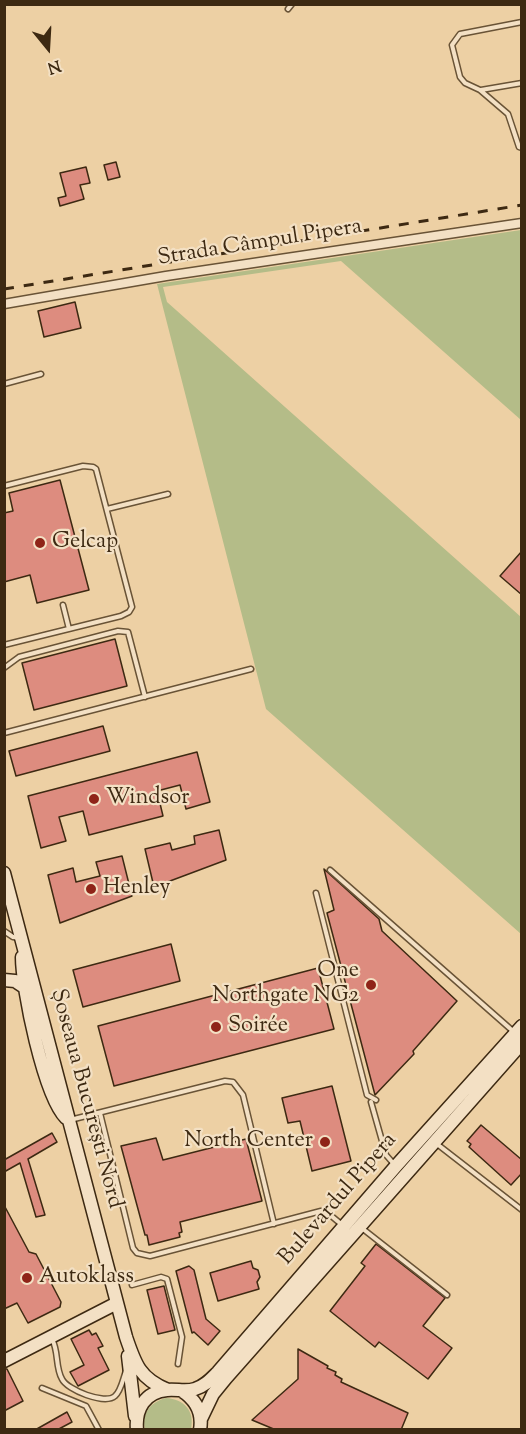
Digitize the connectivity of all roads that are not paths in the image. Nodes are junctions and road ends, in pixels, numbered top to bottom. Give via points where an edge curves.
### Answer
1 (292, 4) edge
2 (288, 9) dead end
3 (522, 22) edge
4 (522, 83) edge
5 (480, 90) junction
6 (522, 148) edge
7 (522, 223) edge
8 (4, 304) edge
9 (41, 374) dead end
10 (4, 384) edge
11 (4, 486) edge
12 (168, 494) dead end
13 (107, 509) junction
14 (63, 605) dead end
15 (69, 629) junction
16 (4, 645) edge
17 (4, 668) edge
18 (251, 669) dead end
19 (145, 697) junction
20 (4, 734) edge
21 (330, 870) dead end
22 (4, 873) edge
23 (316, 893) dead end
24 (4, 931) edge
25 (21, 938) junction
26 (24, 962) junction
27 (4, 979) edge
28 (23, 986) junction
29 (40, 1007) junction
30 (520, 1034) edge
31 (100, 1113) junction
32 (69, 1120) junction
33 (435, 1142) junction
34 (396, 1166) junction
35 (522, 1210) edge
36 (274, 1224) junction
37 (344, 1227) junction
38 (360, 1227) junction
39 (132, 1285) dead end
40 (447, 1295) dead end
41 (117, 1303) junction
42 (51, 1337) junction
43 (126, 1337) junction
44 (4, 1361) edge
45 (129, 1362) junction
46 (178, 1364) dead end
47 (42, 1388) dead end
48 (168, 1389) junction
49 (182, 1391) junction
50 (136, 1425) edge
51 (201, 1426) edge
52 (99, 1430) edge

1 - 2 lane
3 - 5 lane via 455,38 452,45 460,77
4 - 5 lane
5 - 6 lane via 508,114
7 - 8 street, Strada Câmpul Pipera
9 - 10 lane
11 - 13 lane via 93,467
12 - 13 lane
13 - 15 lane via 131,610
14 - 15 lane
15 - 16 lane
17 - 19 lane via 19,657 118,631 128,632
18 - 19 lane
19 - 20 lane
21 - 30 lane
22 - 25 main road, Șoseaua București Nord
23 - 34 lane via 367,1095 374,1101 386,1155
24 - 25 lane
25 - 26 main road, Șoseaua București Nord
26 - 27 street
26 - 28 main road
26 - 29 main road, Șoseaua București Nord
27 - 28 main road
28 - 29 main road
28 - 32 main road via 47,1082 58,1108
29 - 32 main road, Șoseaua București Nord
30 - 33 main road, Bulevardul Pipera
30 - 34 main road, Bulevardul Pipera
31 - 32 lane
31 - 36 lane via 233,1082 243,1095
31 - 36 lane via 136,1253 150,1256
32 - 41 main road, Șoseaua București Nord
33 - 35 lane
33 - 38 main road, Bulevardul Pipera
34 - 37 main road, Bulevardul Pipera
36 - 37 lane via 321,1211
37 - 49 main road, Bulevardul Pipera via 208,1382
38 - 40 lane
38 - 51 main road, Bulevardul Pipera via 226,1378 209,1401
39 - 46 lane via 167,1279 182,1337
41 - 42 main road
41 - 43 main road, Șoseaua București Nord
42 - 44 main road
42 - 45 lane via 57,1348 62,1380 100,1400 110,1400 118,1393
43 - 45 main road, Șoseaua București Nord
43 - 48 main road, Șoseaua București Nord via 139,1370 155,1385
45 - 50 main road, Șoseaua București Nord
47 - 52 lane via 86,1406
48 - 49 main road, Bulevardul Pipera
48 - 50 main road via 143,1402
49 - 51 main road, Bulevardul Pipera via 195,1403

